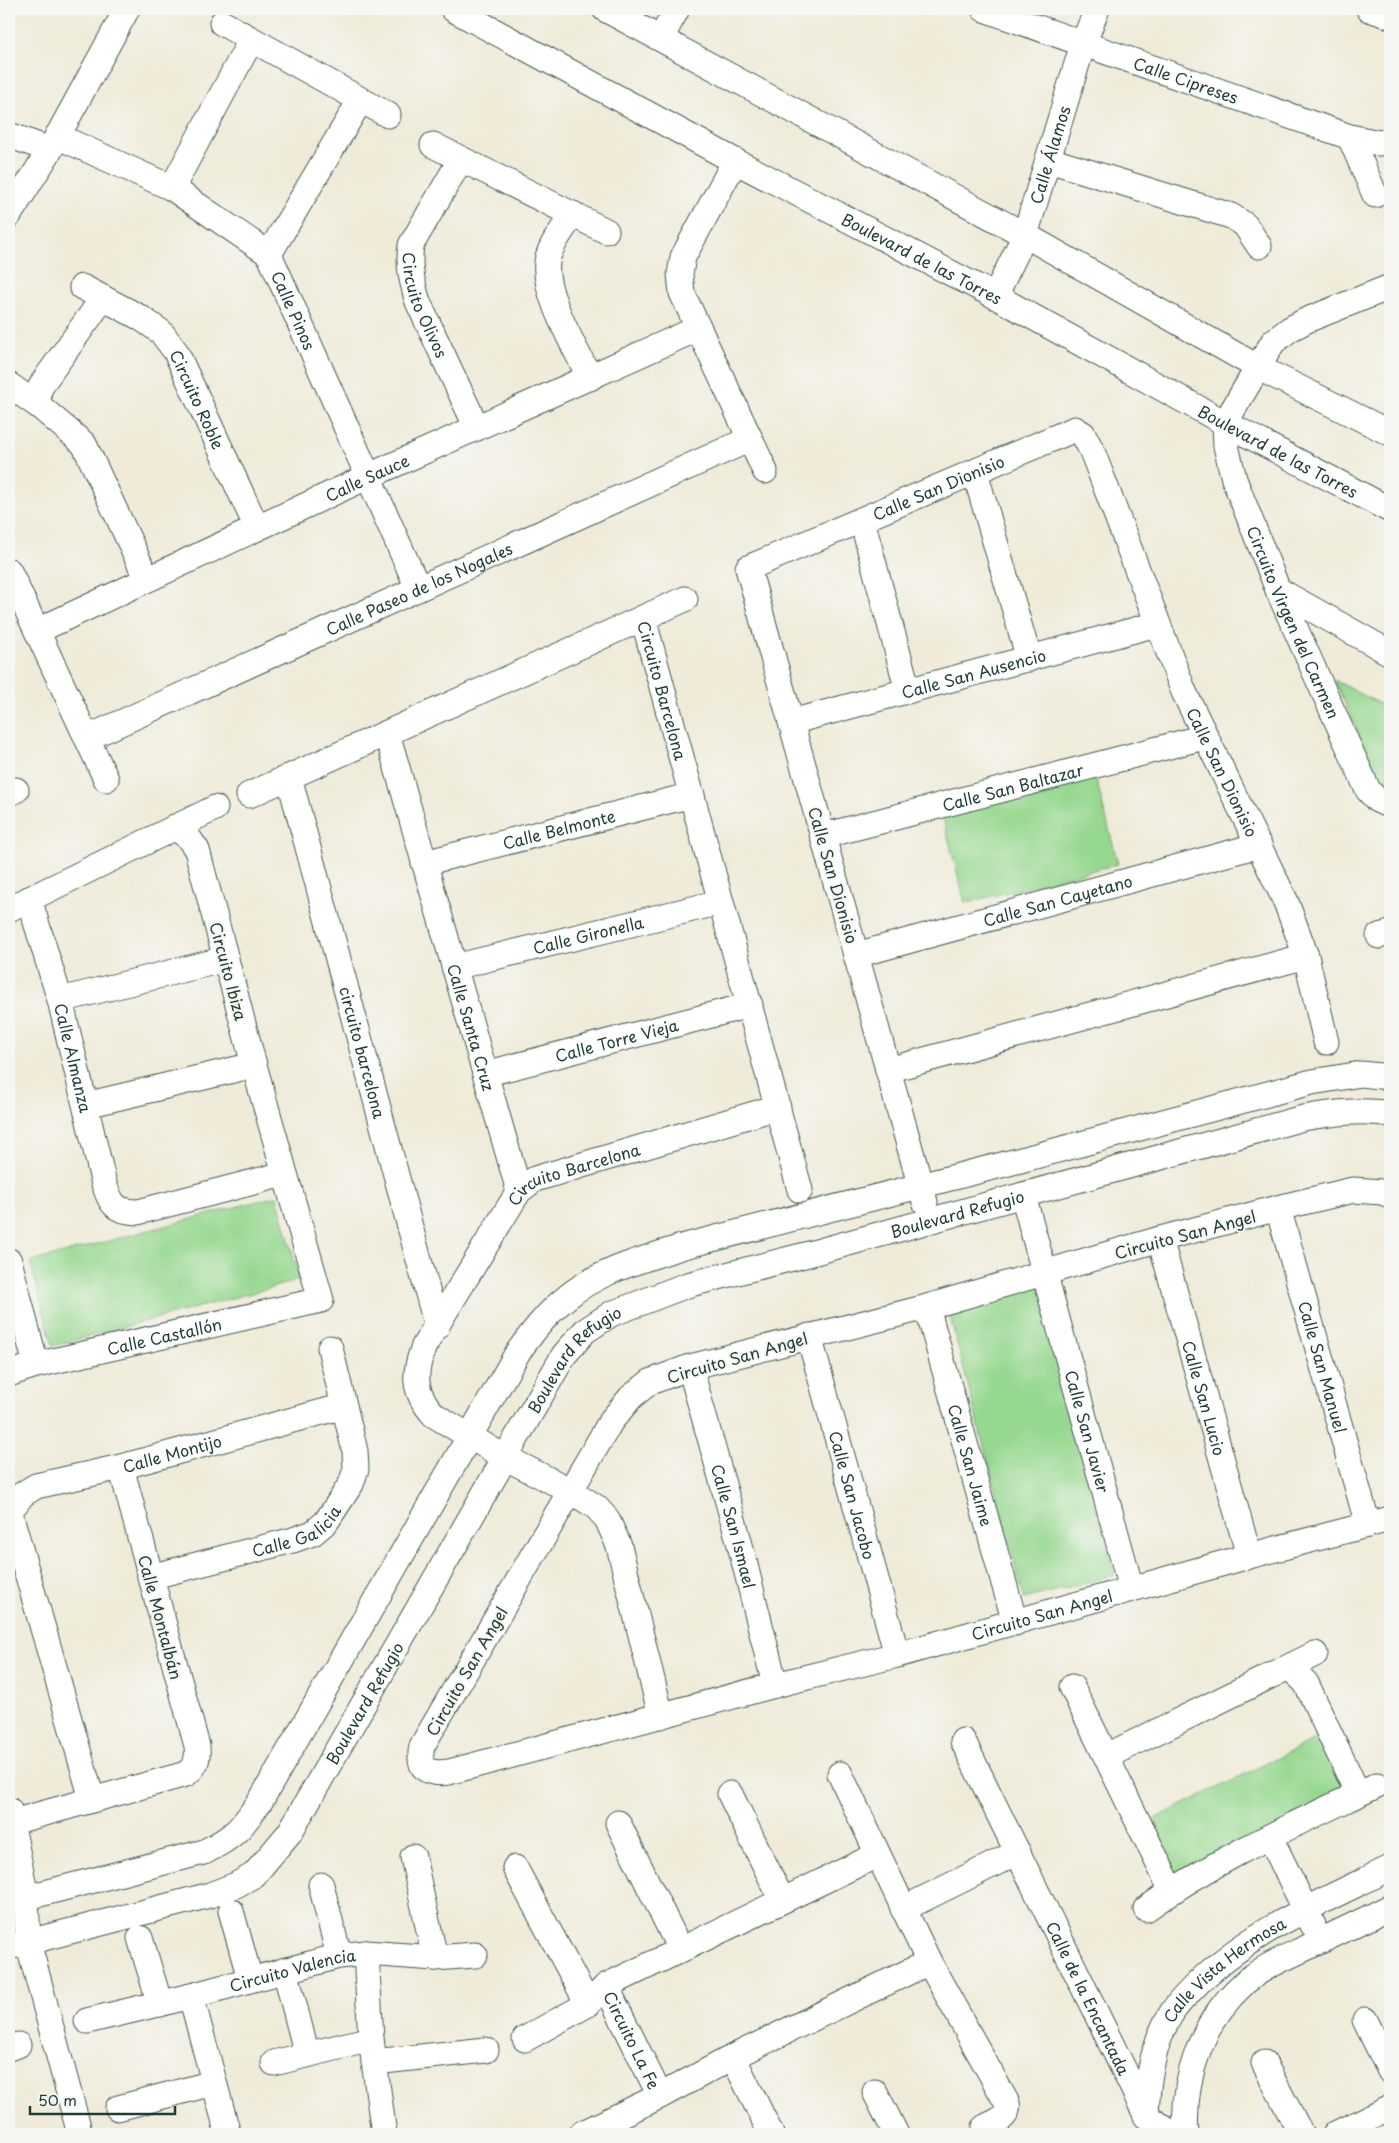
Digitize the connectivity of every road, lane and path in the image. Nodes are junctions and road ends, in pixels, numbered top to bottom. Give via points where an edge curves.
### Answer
1 (127, 9) edge
2 (453, 9) edge
3 (605, 9) edge
4 (677, 9) edge
5 (984, 9) edge
6 (1097, 9) edge
7 (1369, 9) edge
8 (1390, 16) edge
9 (222, 23) dead end
10 (661, 38) junction
11 (251, 40) junction
12 (1084, 44) junction
13 (360, 101) junction
14 (388, 115) dead end
15 (9, 135) edge
16 (1350, 137) junction
17 (1390, 141) edge
18 (54, 143) junction
19 (433, 145) dead end
20 (461, 159) junction
21 (1049, 160) junction
22 (735, 161) junction
23 (172, 188) junction
24 (1375, 195) dead end
25 (9, 214) edge
26 (573, 214) junction
27 (606, 231) dead end
28 (1025, 235) junction
29 (1259, 246) dead end
30 (269, 254) junction
31 (1390, 287) edge
32 (995, 296) junction
33 (699, 328) junction
34 (1259, 368) junction
35 (590, 378) junction
36 (9, 385) edge
37 (39, 406) junction
38 (1225, 423) junction
39 (477, 428) junction
40 (1390, 433) edge
41 (750, 438) junction
42 (765, 471) dead end
43 (975, 472) junction
44 (369, 476) junction
45 (1390, 510) edge
46 (862, 520) junction
47 (257, 528) junction
48 (9, 571) edge
49 (146, 579) junction
50 (418, 588) junction
51 (1278, 590) junction
52 (685, 599) dead end
53 (643, 618) junction
54 (1157, 624) junction
55 (37, 631) junction
56 (1390, 654) edge
57 (1029, 659) junction
58 (908, 691) junction
59 (791, 722) junction
60 (387, 733) junction
61 (1204, 737) junction
62 (87, 738) junction
63 (289, 777) junction
64 (106, 779) dead end
65 (250, 795) dead end
66 (692, 795) junction
67 (1390, 806) edge
68 (215, 808) dead end
69 (175, 827) junction
70 (823, 836) junction
71 (1258, 845) junction
72 (424, 863) junction
73 (721, 902) junction
74 (19, 904) edge
75 (856, 955) junction
76 (1306, 956) junction
77 (226, 959) junction
78 (454, 967) junction
79 (60, 1000) junction
80 (750, 1006) junction
81 (1326, 1042) dead end
82 (254, 1065) junction
83 (888, 1070) junction
84 (485, 1074) junction
85 (1388, 1076) edge
86 (86, 1105) junction
87 (778, 1107) junction
88 (1381, 1112) edge
89 (284, 1174) junction
90 (920, 1186) junction
91 (800, 1190) dead end
92 (519, 1191) junction
93 (1023, 1195) junction
94 (1390, 1195) edge
95 (1278, 1208) junction
96 (930, 1220) junction
97 (1160, 1239) junction
98 (9, 1261) edge
99 (1045, 1273) junction
100 (321, 1300) joint
101 (927, 1306) junction
102 (436, 1327) junction
103 (809, 1336) junction
104 (330, 1348) dead end
105 (36, 1365) junction
106 (690, 1367) junction
107 (9, 1374) edge
108 (344, 1406) junction
109 (470, 1438) junction
110 (504, 1457) junction
111 (121, 1467) junction
112 (571, 1491) junction
113 (9, 1511) edge
114 (1379, 1522) edge
115 (1249, 1556) junction
116 (150, 1577) junction
117 (1131, 1588) junction
118 (1014, 1623) junction
119 (1315, 1654) dead end
120 (897, 1655) junction
121 (1290, 1668) junction
122 (775, 1685) junction
123 (1072, 1687) dead end
124 (661, 1716) junction
125 (963, 1741) dead end
126 (1107, 1756) junction
127 (840, 1774) dead end
128 (730, 1794) dead end
129 (92, 1799) junction
130 (10, 1818) edge
131 (618, 1823) dead end
132 (1270, 1837) junction
133 (1018, 1852) junction
134 (877, 1855) junction
135 (413, 1858) dead end
136 (515, 1868) dead end
137 (1390, 1868) edge
138 (321, 1885) dead end
139 (1175, 1888) junction
140 (18, 1899) edge
141 (782, 1900) junction
142 (1390, 1907) edge
143 (903, 1908) junction
144 (1146, 1909) dead end
145 (232, 1911) dead end
146 (1306, 1911) junction
147 (140, 1938) dead end
148 (1321, 1941) junction
149 (18, 1945) edge
150 (680, 1949) junction
151 (366, 1954) junction
152 (475, 1955) dead end
153 (339, 1956) junction
154 (435, 1958) junction
155 (929, 1962) junction
156 (285, 1970) junction
157 (250, 1979) junction
158 (606, 1986) junction
159 (191, 1996) junction
160 (160, 2004) junction
161 (588, 2004) junction
162 (1365, 2020) dead end
163 (87, 2021) dead end
164 (525, 2039) dead end
165 (486, 2050) dead end
166 (373, 2051) junction
167 (307, 2055) junction
168 (733, 2056) junction
169 (274, 2063) dead end
170 (1264, 2063) dead end
171 (1390, 2072) edge
172 (213, 2083) junction
173 (875, 2092) dead end
174 (660, 2096) junction
175 (118, 2108) dead end
176 (1390, 2108) edge
177 (1148, 2125) edge
178 (985, 2127) dead end
179 (80, 2134) edge
180 (228, 2134) edge
181 (384, 2134) edge
182 (581, 2134) edge
183 (771, 2134) edge
184 (896, 2134) edge
185 (1172, 2134) edge
186 (1186, 2134) edge
187 (1301, 2134) edge
188 (1335, 2134) edge

1 - 18 street
2 - 22 street, Boulevard de las Torres
3 - 10 street
4 - 10 street
5 - 12 street, Calle Cipreses
6 - 12 street, Calle Álamos
7 - 8 street
9 - 11 street
10 - 28 street
11 - 13 street
11 - 23 street
12 - 16 street, Calle Cipreses
12 - 21 street, Calle Álamos
13 - 14 street
13 - 30 street
15 - 18 street, Calle Pinos
16 - 17 street, Calle Cipreses via 1378,143
16 - 24 street
18 - 23 street, Calle Pinos
18 - 25 street
19 - 20 street
20 - 26 street
20 - 39 street, Circuito Olivos via 411,245 408,261 418,302
21 - 28 street, Calle Álamos
21 - 29 street via 1231,216 1245,225
22 - 32 street, Boulevard de las Torres
22 - 33 street via 683,257 680,274 682,293
23 - 30 street, Calle Pinos
26 - 27 street
26 - 35 street via 548,255 545,270 557,308
28 - 32 street, Calle Álamos
28 - 34 street
30 - 44 street, Calle Pinos
31 - 34 street via 1290,329 1273,342
32 - 38 street, Boulevard de las Torres
33 - 35 street, Calle Sauce
33 - 41 street
34 - 38 street
34 - 40 street
35 - 39 street, Calle Sauce
36 - 37 street
37 - 47 street, Circuito Roble via 38,392 92,292 141,318 161,332 176,352
37 - 49 street via 84,444
38 - 45 street, Boulevard de las Torres
38 - 51 street, Circuito Virgen del Carmen via 1226,446 1234,479
39 - 44 street, Calle Sauce
41 - 42 street
41 - 50 street, Calle Paseo de los Nogales
43 - 46 street, Calle San Dionisio
43 - 54 street, Calle San Dionisio via 1075,429 1083,434
43 - 57 street
44 - 47 street, Calle Sauce
44 - 50 street, Calle Pinos
46 - 58 street
46 - 59 street, Calle San Dionisio via 748,568
47 - 49 street, Calle Sauce
48 - 55 street
49 - 55 street, Calle Sauce
50 - 62 street, Calle Paseo de los Nogales
51 - 56 street
51 - 67 street, Circuito Virgen del Carmen via 1368,790
52 - 53 street
53 - 60 street, Circuito Barcelona
53 - 66 street, Circuito Barcelona
54 - 57 street, Calle San Ausencio
54 - 61 street, Calle San Dionisio
55 - 62 street
57 - 58 street, Calle San Ausencio
58 - 59 street, Calle San Ausencio
59 - 70 street, Calle San Dionisio
60 - 63 street, Circuito Barcelona
60 - 72 street
61 - 70 street, Calle San Baltazar
61 - 71 street, Calle San Dionisio
62 - 64 street
63 - 65 street, Circuito Barcelona
63 - 102 street, circuito barcelona
66 - 72 street, Calle Belmonte
66 - 73 street, Circuito Barcelona
68 - 69 street
69 - 74 street
69 - 77 street, Circuito Ibiza via 197,850
70 - 75 street, Calle San Dionisio
71 - 75 street, Calle San Cayetano
71 - 76 street, Calle San Dionisio via 1286,902
72 - 78 street, Calle Santa Cruz
73 - 78 street, Calle Gironella
73 - 80 street, Circuito Barcelona
74 - 79 street, Calle Almanza
75 - 83 street, Calle San Dionisio
76 - 81 street, Calle San Dionisio
76 - 83 street
77 - 79 street
77 - 82 street, Circuito Ibiza
78 - 84 street, Calle Santa Cruz
79 - 86 street, Calle Almanza
80 - 84 street, Calle Torre Vieja
80 - 87 street, Circuito Barcelona
82 - 86 street
82 - 89 street, Circuito Ibiza
83 - 90 street, Calle San Dionisio
84 - 92 street, Calle Santa Cruz
85 - 88 street
85 - 90 street via 1361,1074 1312,1082
86 - 89 street, Calle Almanza via 104,1184 112,1203 123,1211 138,1212
87 - 91 street, Circuito Barcelona
87 - 92 street, Circuito Barcelona via 559,1171 535,1179
88 - 93 street, Boulevard Refugio via 1337,1112 1303,1118
89 - 100 street, Circuito Ibiza
90 - 96 street, Calle San Dionisio
90 - 109 street via 681,1247 601,1276 567,1297 541,1321 518,1352
92 - 102 street, Circuito Barcelona
93 - 96 street, Boulevard Refugio
93 - 99 street, Calle San Javier
94 - 95 street, Circuito San Angel via 1353,1190
95 - 97 street, Circuito San Angel
95 - 114 street, Calle San Manuel
96 - 110 street, Boulevard Refugio via 687,1285 611,1314 585,1331 564,1355
97 - 99 street, Circuito San Angel
97 - 115 street, Calle San Lucio
98 - 105 street
99 - 101 street, Circuito San Angel
99 - 117 street, Calle San Javier
100 - 105 street, Calle Castallón
101 - 103 street, Circuito San Angel
101 - 118 street, Calle San Jaime
102 - 109 street, Circuito Barcelona via 417,1364 419,1392 434,1415
103 - 106 street, Circuito San Angel
103 - 120 street, Calle San Jacobo
104 - 108 street, Calle Galicia
105 - 107 street, Calle Castallón
106 - 112 street, Circuito San Angel via 650,1382 631,1397 611,1421
106 - 122 street, Calle San Ismael
108 - 111 street, Calle Montijo
108 - 116 street, Calle Galicia via 356,1469 351,1484 326,1522 312,1533 293,1540
109 - 110 street
109 - 140 street via 261,1800 240,1830 204,1852
110 - 112 street
110 - 149 street, Boulevard Refugio via 290,1832 254,1875 210,1895
111 - 113 street, Calle Montijo via 36,1486 23,1494
111 - 116 street, Calle Montalbán
112 - 124 street via 596,1508 613,1531
112 - 124 street, Circuito San Angel via 422,1746 422,1764 433,1774 449,1772
113 - 129 street
114 - 115 street, Circuito San Angel
115 - 117 street, Circuito San Angel
116 - 129 street, Calle Montalbán via 198,1758 186,1774
117 - 118 street, Circuito San Angel
118 - 120 street, Circuito San Angel
119 - 121 street
120 - 122 street, Circuito San Angel
121 - 126 street
121 - 132 street via 1306,1683 1367,1790
122 - 124 street, Circuito San Angel
123 - 126 street
125 - 133 street, Calle de la Encantada
126 - 139 street via 1167,1881
127 - 134 street
128 - 141 street
129 - 130 street
130 - 140 street
131 - 150 street
132 - 139 street
132 - 146 street
133 - 143 street
133 - 177 street, Calle de la Encantada
134 - 141 street, Circuito La Fe
134 - 143 street
135 - 154 street
136 - 161 street
137 - 146 street, Calle Vista Hermosa
138 - 153 street
139 - 144 street
140 - 149 street
141 - 150 street, Circuito La Fe
142 - 148 street, Calle Vista Hermosa
143 - 155 street
145 - 157 street
146 - 148 street
146 - 177 street, Calle Vista Hermosa via 1260,1934 1236,1951 1210,1971 1171,2014 1157,2042 1150,2075
147 - 160 street
148 - 186 street, Calle Vista Hermosa via 1269,1966 1242,1985 1218,2012 1204,2035 1193,2064 1184,2119
149 - 179 street
150 - 158 street, Circuito La Fe
151 - 153 street, Circuito Valencia
151 - 154 street
151 - 166 street, Circuito Valencia
152 - 154 street
153 - 156 street, Circuito Valencia
155 - 168 street, Circuito La Fe
155 - 178 street via 1006,2103 1008,2109 1004,2118
156 - 157 street, Circuito Valencia
156 - 167 street
157 - 159 street, Circuito Valencia
158 - 161 street
158 - 174 street, Circuito La Fe
159 - 160 street, Circuito Valencia
159 - 172 street
160 - 163 street, Circuito Valencia
161 - 164 street
162 - 171 street
165 - 166 street
166 - 167 street
166 - 181 street, Circuito Valencia
167 - 169 street
168 - 174 street, Circuito La Fe
168 - 183 street
170 - 187 street
172 - 175 street
172 - 180 street
173 - 184 street
174 - 182 street
176 - 188 street
177 - 185 street, Calle de la Encantada

